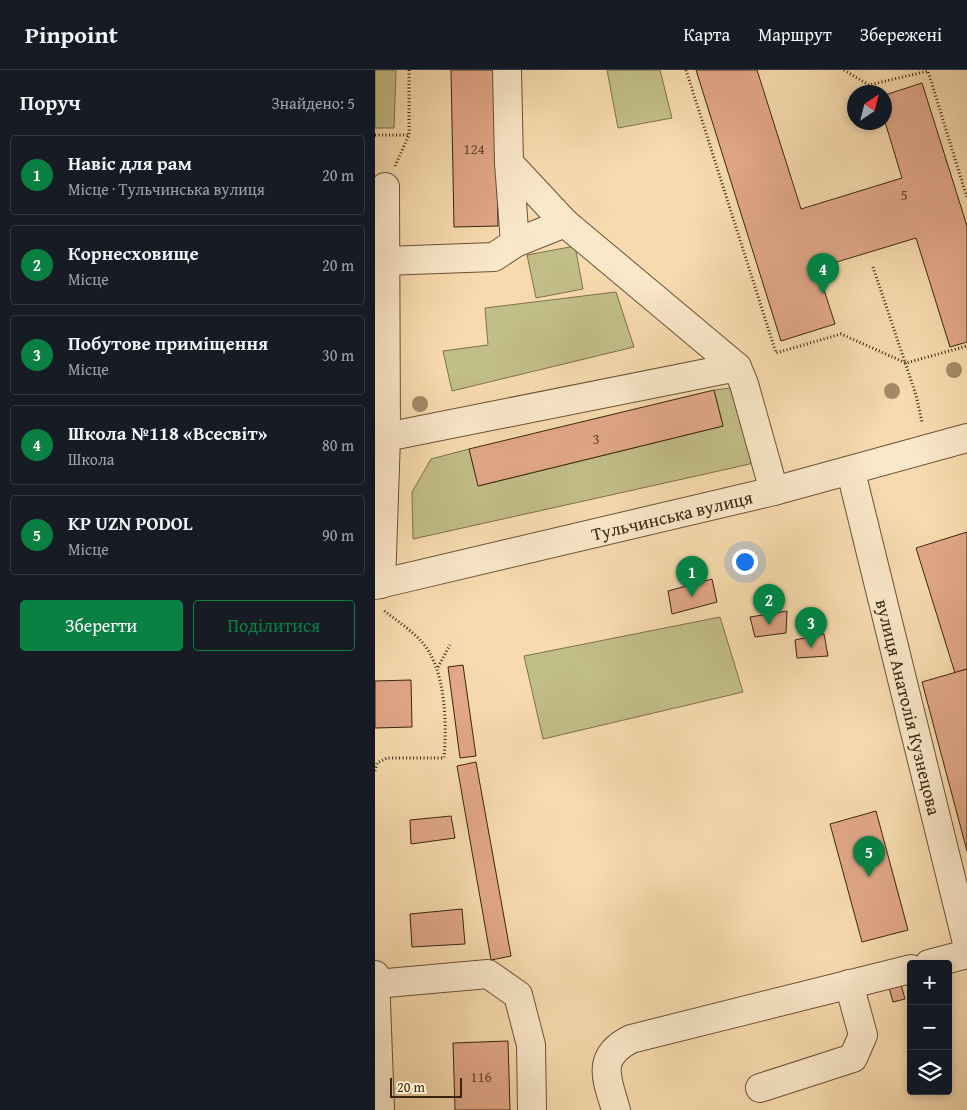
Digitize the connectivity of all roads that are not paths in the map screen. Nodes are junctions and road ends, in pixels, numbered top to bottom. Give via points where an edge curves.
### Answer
1 (507, 70) edge
2 (509, 163) junction
3 (385, 187) road end
4 (565, 222) junction
5 (515, 243) junction
6 (385, 261) junction
7 (737, 367) junction
8 (387, 437) junction
9 (967, 438) edge
10 (851, 472) junction
11 (774, 491) junction
12 (380, 593) edge
13 (967, 942) edge
14 (967, 954) edge
15 (944, 960) edge
16 (907, 969) edge
17 (375, 981) edge
18 (849, 984) junction
19 (760, 1088) dead end
20 (380, 1110) edge
21 (532, 1110) edge
22 (616, 1110) edge

1 - 2 street
2 - 4 street
2 - 5 street
3 - 6 street
4 - 5 street
4 - 7 street
5 - 6 street via 494,257
6 - 8 street
7 - 8 street
7 - 11 street
8 - 12 street
9 - 10 street, Тульчинська вулиця
10 - 11 street, Тульчинська вулиця
10 - 13 street, вулиця Анатолія Кузнецова
11 - 12 street, Тульчинська вулиця
14 - 15 street
16 - 18 street
17 - 20 street
17 - 21 street via 488,974 518,995 531,1045
18 - 19 street via 863,1036 853,1058
18 - 22 street via 631,1039 619,1045 606,1064

